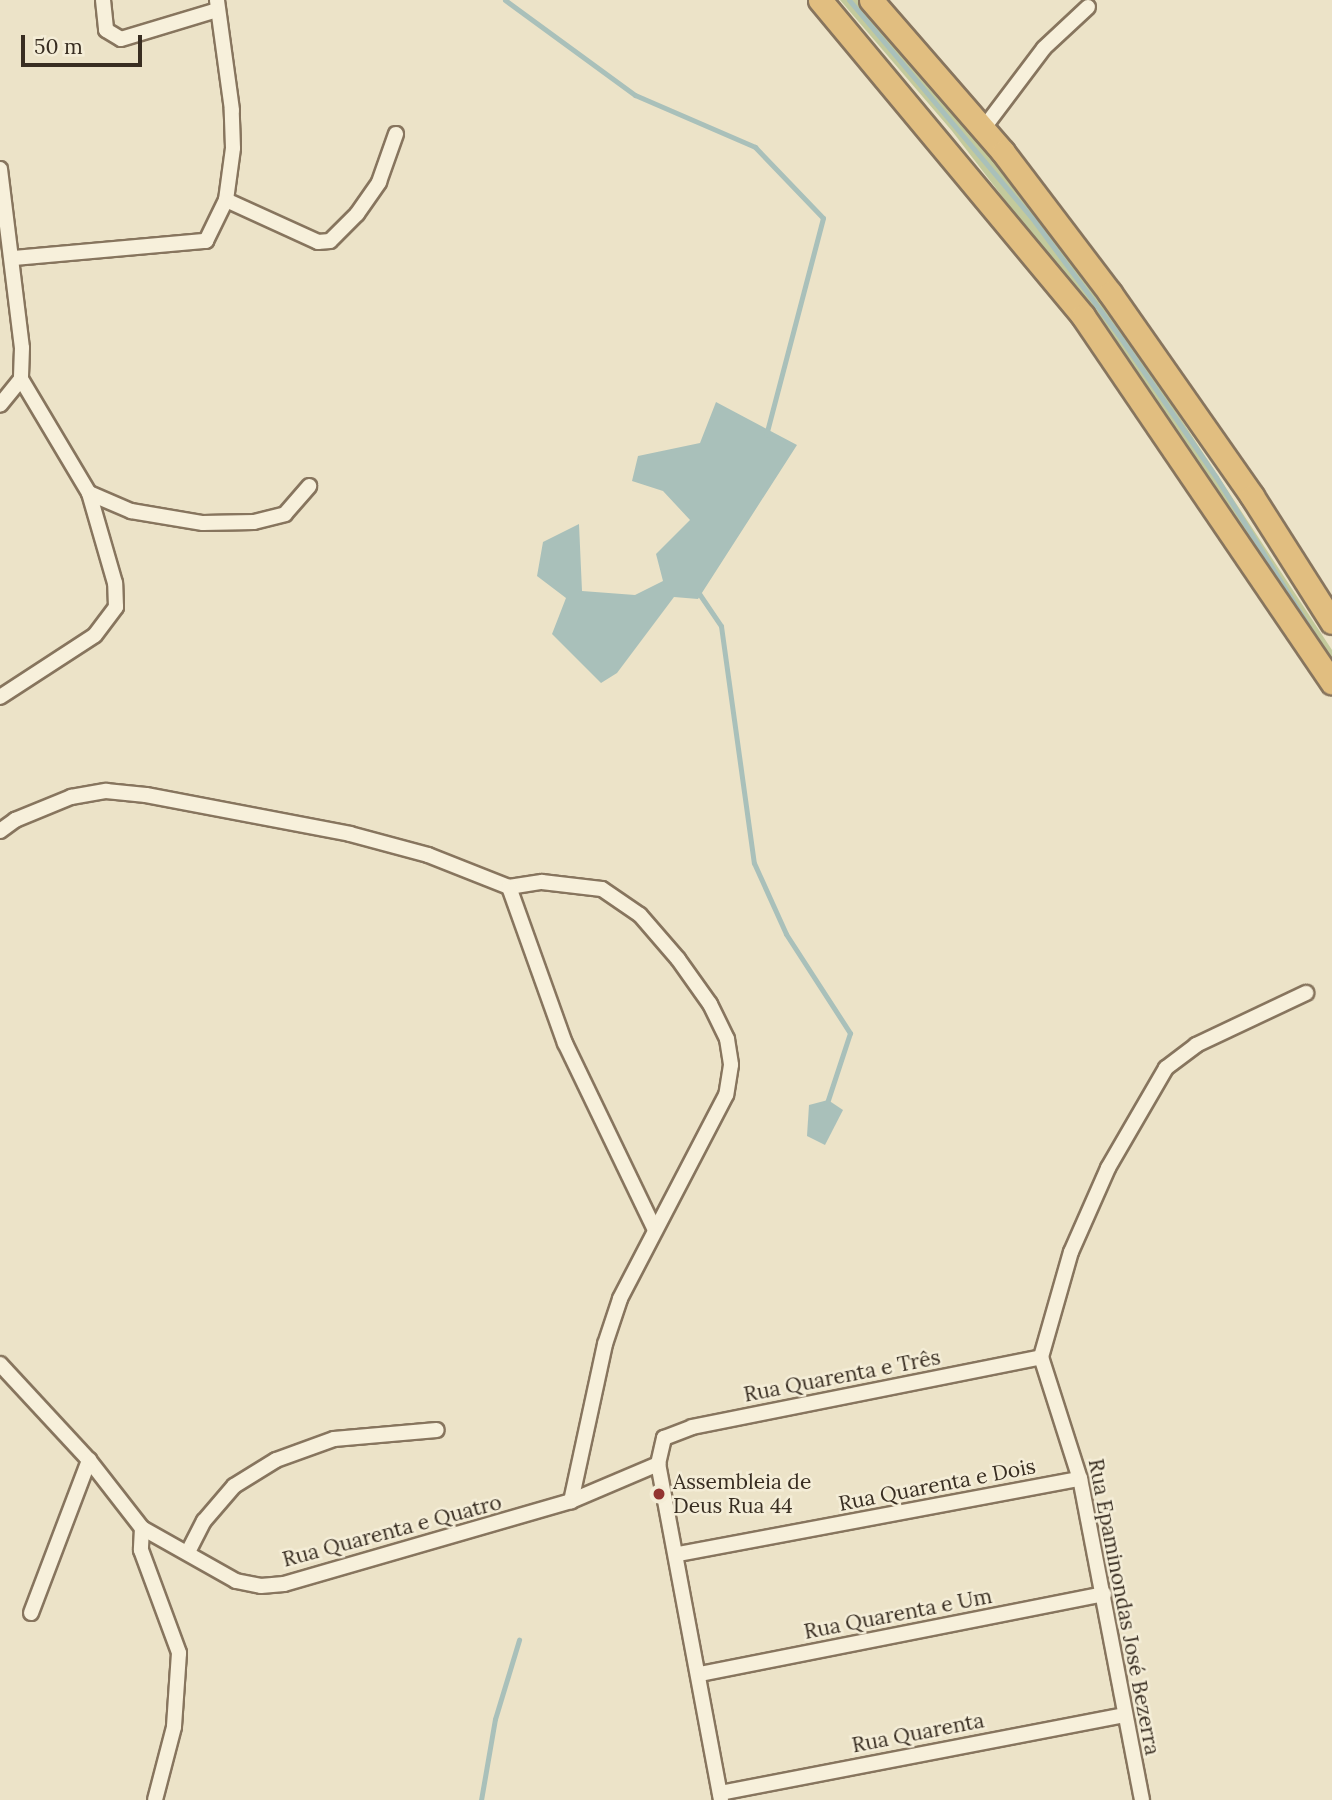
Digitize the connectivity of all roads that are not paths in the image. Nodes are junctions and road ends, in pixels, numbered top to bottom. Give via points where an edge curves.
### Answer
1 (103, 0) edge
2 (820, 0) edge
3 (873, 2) edge
4 (217, 5) edge
5 (1088, 7) dead end
6 (983, 129) junction
7 (396, 134) dead end
8 (0, 169) edge
9 (226, 200) junction
10 (13, 258) junction
11 (21, 379) junction
12 (0, 405) edge
13 (309, 486) dead end
14 (89, 493) junction
15 (1332, 622) edge
16 (1332, 683) edge
17 (0, 697) edge
18 (0, 831) edge
19 (509, 887) junction
20 (1306, 993) dead end
21 (654, 1228) junction
22 (1041, 1357) junction
23 (0, 1364) edge
24 (437, 1430) dead end
25 (89, 1460) junction
26 (658, 1464) junction
27 (1080, 1479) junction
28 (571, 1501) junction
29 (142, 1528) junction
30 (188, 1552) junction
31 (678, 1554) junction
32 (1104, 1594) junction
33 (31, 1613) dead end
34 (700, 1674) junction
35 (1124, 1715) junction
36 (720, 1797) edge
37 (155, 1800) edge
38 (1142, 1800) edge

1 - 4 street via 106,30 121,39
2 - 16 highway via 1083,316
3 - 6 highway
4 - 9 street via 232,110
5 - 6 street via 1044,48
6 - 15 highway via 1110,293 1252,496
7 - 9 street via 379,182 357,214 330,241 318,242
8 - 10 street
9 - 10 street via 213,233 193,246 127,245
10 - 11 street
11 - 12 street
11 - 14 street
13 - 14 street via 285,514 254,522 216,523 131,511
14 - 17 street via 115,583 116,607 111,619 95,635
18 - 19 street via 71,797 106,790 350,834 428,855
19 - 21 street via 571,1055
19 - 21 street via 575,883 612,895 639,915 678,958 710,1004 727,1039 731,1065 726,1095 703,1146
20 - 22 street via 1196,1045 1166,1068 1108,1168 1071,1252
21 - 28 street via 620,1299 605,1344
22 - 26 street, Rua Quarenta e Três via 692,1427 672,1433 659,1448
22 - 27 street, Rua Epaminondas José Bezerra
23 - 25 street
24 - 30 street via 334,1439 276,1460 234,1486 204,1521
25 - 29 street
25 - 33 street
26 - 28 street, Rua Quarenta e Quatro
26 - 31 street
27 - 31 street, Rua Quarenta e Dois
27 - 32 street, Rua Epaminondas José Bezerra
28 - 30 street, Rua Quarenta e Quatro via 284,1584 236,1581
29 - 30 street, Rua Quarenta e Quatro
29 - 37 street via 141,1550 179,1653 174,1727
31 - 34 street
32 - 34 street, Rua Quarenta e Um
32 - 35 street, Rua Epaminondas José Bezerra
34 - 36 street
35 - 36 street, Rua Quarenta
35 - 38 street, Rua Epaminondas José Bezerra

